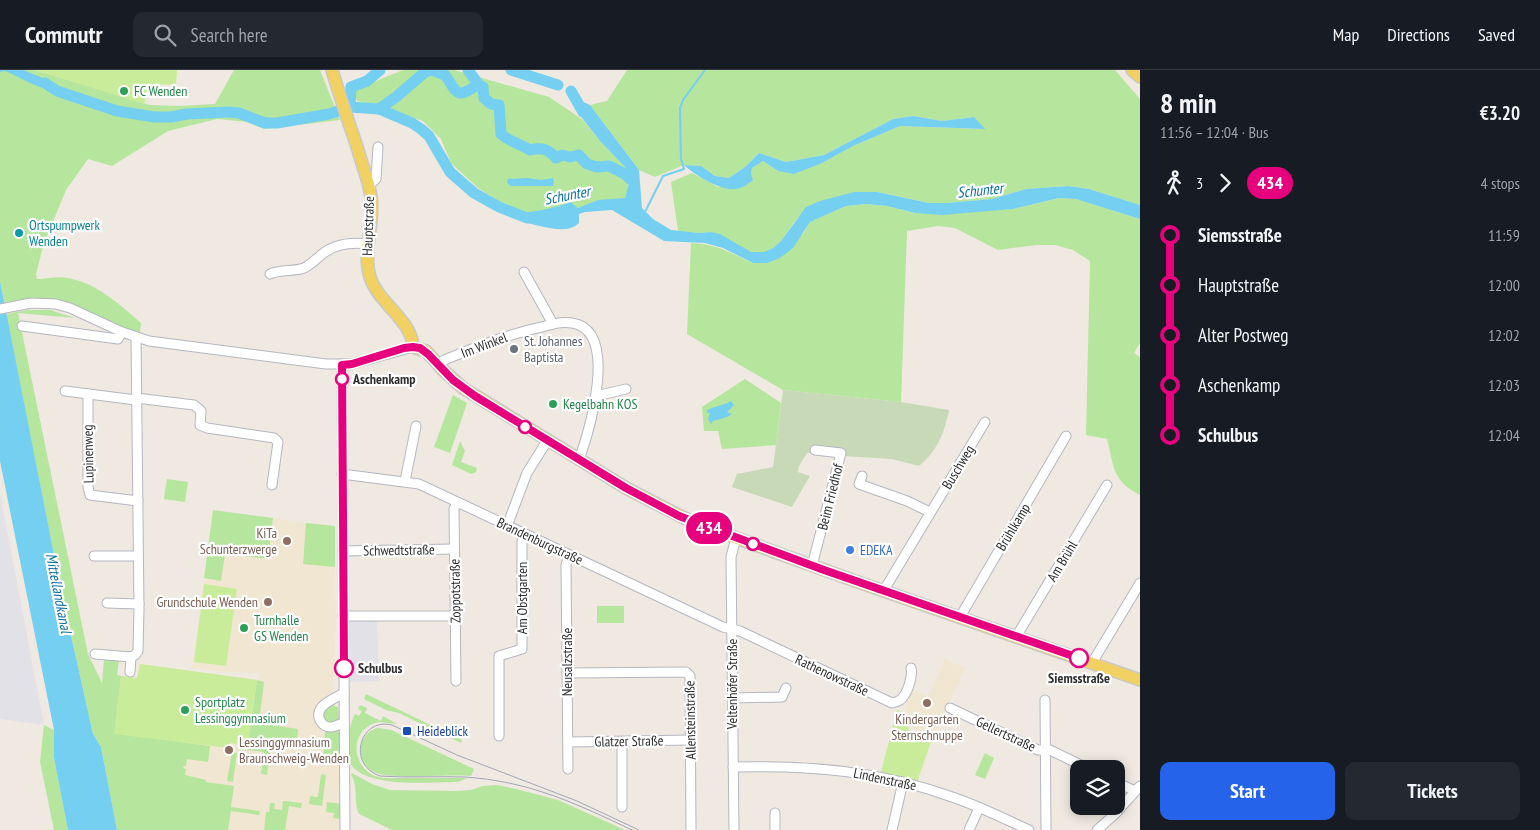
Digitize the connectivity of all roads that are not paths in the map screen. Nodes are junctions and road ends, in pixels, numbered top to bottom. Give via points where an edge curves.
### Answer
1 (332, 70) edge
2 (1132, 70) edge
3 (1140, 77) edge
4 (378, 148) dead end
5 (369, 185) junction
6 (368, 244) junction
7 (524, 272) dead end
8 (270, 274) dead end
9 (0, 309) edge
10 (553, 324) junction
11 (22, 326) dead end
12 (122, 332) junction
13 (136, 337) junction
14 (413, 347) junction
15 (444, 360) dead end
16 (342, 365) junction
17 (626, 389) dead end
18 (65, 391) dead end
19 (88, 394) junction
20 (596, 396) junction
21 (136, 399) junction
22 (985, 422) dead end
23 (416, 426) dead end
24 (1066, 436) dead end
25 (547, 441) junction
26 (815, 450) dead end
27 (580, 460) junction
28 (342, 474) junction
29 (862, 476) dead end
30 (404, 481) junction
31 (272, 484) dead end
32 (1108, 485) dead end
33 (138, 502) junction
34 (457, 502) junction
35 (930, 512) junction
36 (507, 526) junction
37 (524, 533) junction
38 (736, 538) junction
39 (454, 549) junction
40 (343, 551) junction
41 (569, 555) junction
42 (94, 556) dead end
43 (138, 556) junction
44 (812, 566) junction
45 (1140, 583) edge
46 (884, 590) junction
47 (107, 603) dead end
48 (139, 604) junction
49 (343, 616) junction
50 (455, 616) junction
51 (960, 617) junction
52 (732, 630) junction
53 (1016, 636) junction
54 (95, 654) dead end
55 (131, 657) junction
56 (1092, 663) junction
57 (911, 668) dead end
58 (130, 672) dead end
59 (567, 673) junction
60 (1140, 680) edge
61 (456, 681) dead end
62 (786, 688) dead end
63 (344, 693) junction
64 (732, 698) junction
65 (1045, 700) dead end
66 (950, 708) dead end
67 (344, 723) junction
68 (499, 736) dead end
69 (691, 740) junction
70 (568, 742) junction
71 (622, 742) junction
72 (1045, 751) junction
73 (1071, 760) edge
74 (733, 767) junction
75 (568, 770) dead end
76 (903, 782) junction
77 (1137, 788) edge
78 (622, 807) dead end
79 (979, 808) junction
80 (775, 813) dead end
81 (345, 830) edge
82 (691, 830) edge
83 (734, 830) edge
84 (775, 830) edge
85 (892, 830) edge
86 (969, 830) edge
87 (1030, 830) edge
88 (1046, 830) edge
89 (1097, 830) edge

1 - 5 main road, Hauptstraße
2 - 3 main road
4 - 5 street via 376,180
5 - 6 main road, Hauptstraße via 372,214
6 - 8 street via 335,246 304,268 278,270
6 - 14 main road, Hauptstraße via 367,264 372,283 407,329
7 - 10 street
9 - 12 street via 39,303 64,306
10 - 15 street, Im Winkel via 513,334
10 - 20 street, Im Winkel via 569,322 579,325 592,336 597,354
11 - 12 street via 118,339
12 - 13 street
13 - 16 street via 160,343
13 - 21 street
14 - 16 street
14 - 25 main road via 426,351 444,371 475,396
16 - 28 street
17 - 20 street
18 - 19 street
19 - 21 street
19 - 33 street, Lupinenweg via 90,495
20 - 27 street, Im Winkel
21 - 31 street via 194,405 201,411 200,425 204,427 277,440
21 - 33 street
22 - 35 street, Buschweg
23 - 30 street
24 - 51 street, Brühlkamp
25 - 27 main road
25 - 36 street via 527,473
26 - 44 street, Beim Friedhof via 841,453
27 - 38 main road via 651,502
28 - 30 street, Brandenburgstraße
28 - 40 street
29 - 35 street via 859,484
30 - 34 street, Brandenburgstraße via 419,484
32 - 53 street, Am Brühl
33 - 43 street
34 - 36 street, Brandenburgstraße
34 - 39 street, Zoppotstraße via 454,509
35 - 46 street, Buschweg
36 - 37 street, Brandenburgstraße
37 - 41 street, Brandenburgstraße
37 - 68 street, Am Obstgarten via 522,649 499,656
38 - 44 main road
38 - 52 street, Veltenhöfer Straße via 731,557
39 - 40 street, Schwedtstraße
39 - 50 street, Zoppotstraße
40 - 49 street
41 - 52 street, Brandenburgstraße
41 - 59 street, Neusalzstraße via 566,565
42 - 43 street
43 - 48 street
44 - 46 main road
45 - 56 street
46 - 51 main road
47 - 48 street
48 - 55 street via 138,651
49 - 50 street
49 - 63 street
50 - 61 street, Zoppotstraße
51 - 53 main road
52 - 57 street, Rathenowstraße via 892,703 904,697
52 - 64 street, Veltenhöfer Straße
53 - 56 main road
54 - 55 street
55 - 58 street
56 - 60 main road
59 - 69 street, Allensteinstraße via 686,672 690,676
59 - 70 street, Neusalzstraße
62 - 64 street via 782,697
63 - 67 street
63 - 67 street via 324,705 318,718 328,727
64 - 74 street, Veltenhöfer Straße
65 - 72 street
66 - 72 street, Gellertstraße
67 - 81 street
69 - 71 street, Glatzer Straße
69 - 82 street, Allensteinstraße
70 - 71 street, Glatzer Straße
70 - 75 street, Neusalzstraße
71 - 78 street
72 - 73 street, Gellertstraße via 1050,750
72 - 88 street
74 - 76 street, Lindenstraße via 816,768
74 - 83 street, Veltenhöfer Straße
76 - 79 street, Lindenstraße
76 - 85 street
77 - 89 street
79 - 86 street
79 - 87 street, Lindenstraße
80 - 84 street

